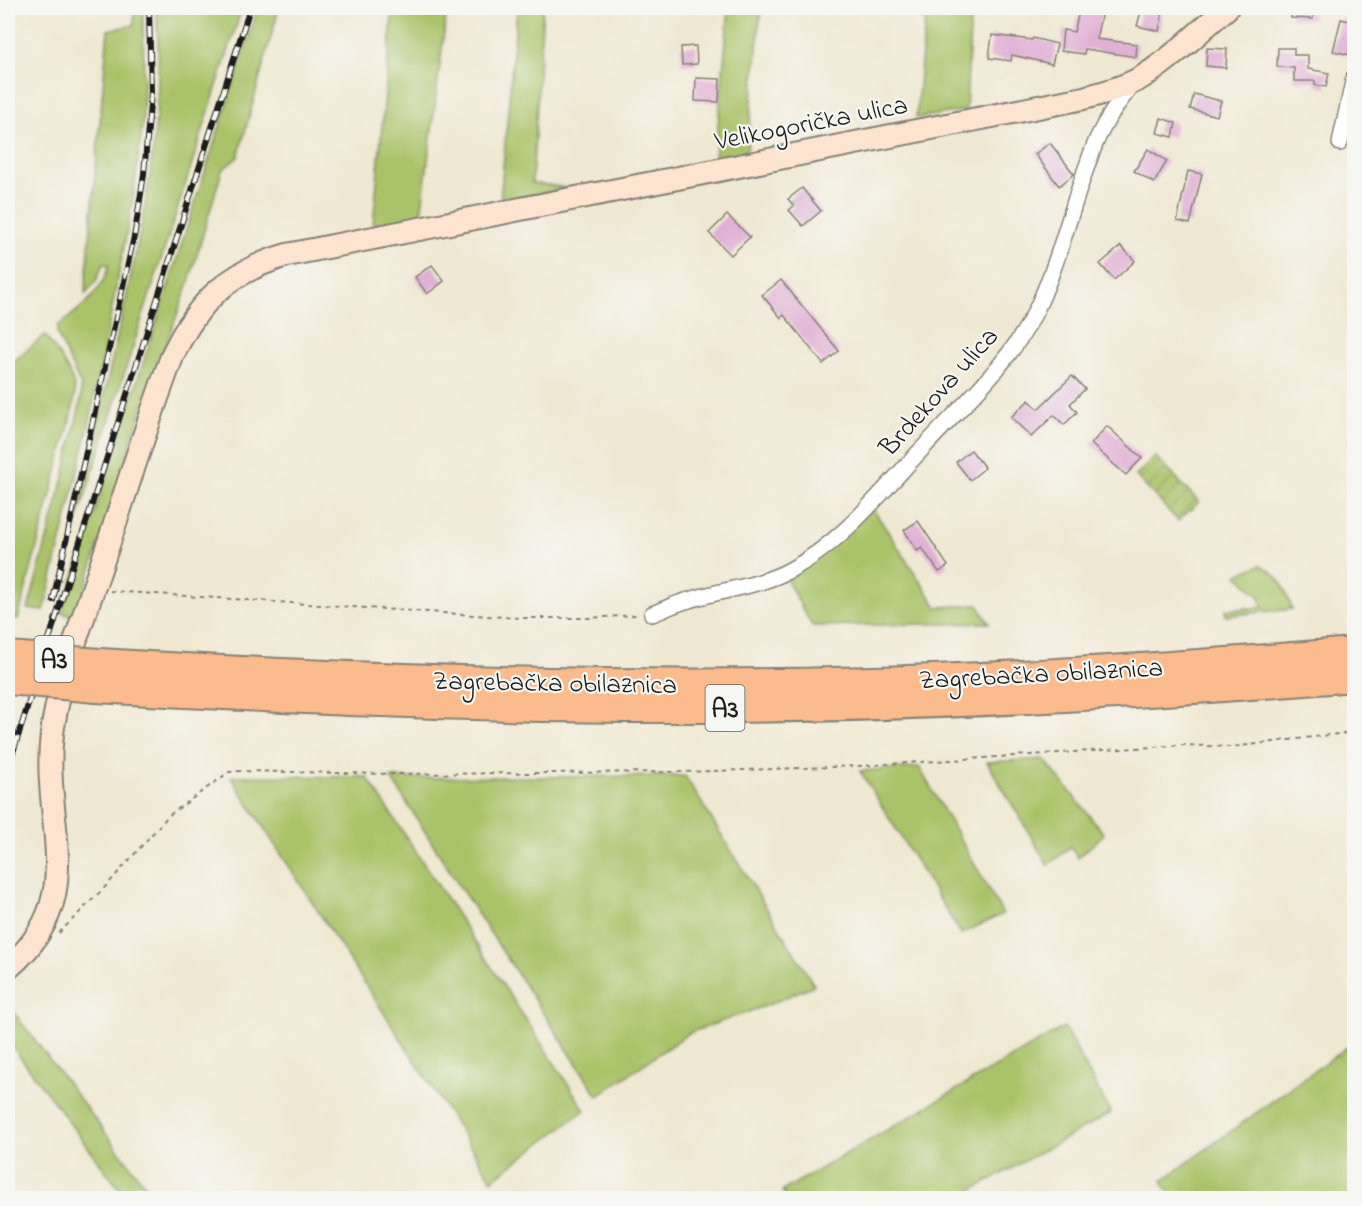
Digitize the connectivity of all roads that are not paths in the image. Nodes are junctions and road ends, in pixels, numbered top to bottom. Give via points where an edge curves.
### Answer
1 (1227, 8) edge
2 (1354, 77) edge
3 (1135, 81) junction
4 (1340, 143) dead end
5 (652, 614) road end
6 (9, 647) edge
7 (1354, 652) edge
8 (98, 675) junction
9 (1354, 677) edge
10 (8, 680) edge
11 (8, 968) edge

1 - 3 street, Velikogorička ulica via 1160,65
2 - 4 street
3 - 5 street, Brdekova ulica via 1099,135 1037,309 1024,333 986,381 839,536 809,559 770,579 684,601
3 - 11 street, Velikogorička ulica via 1084,98 380,236 264,262 227,284 194,315 164,376 77,636 51,737 58,864 53,898 41,930
6 - 8 highway, Zagrebačka obilaznica / A3, bridge
7 - 8 highway, Zagrebačka obilaznica / A3 via 1100,671 766,683 436,680 212,670
8 - 9 highway, Zagrebačka obilaznica / A3 via 437,705 634,708 778,708 1101,695
8 - 10 highway, Zagrebačka obilaznica / A3, bridge

